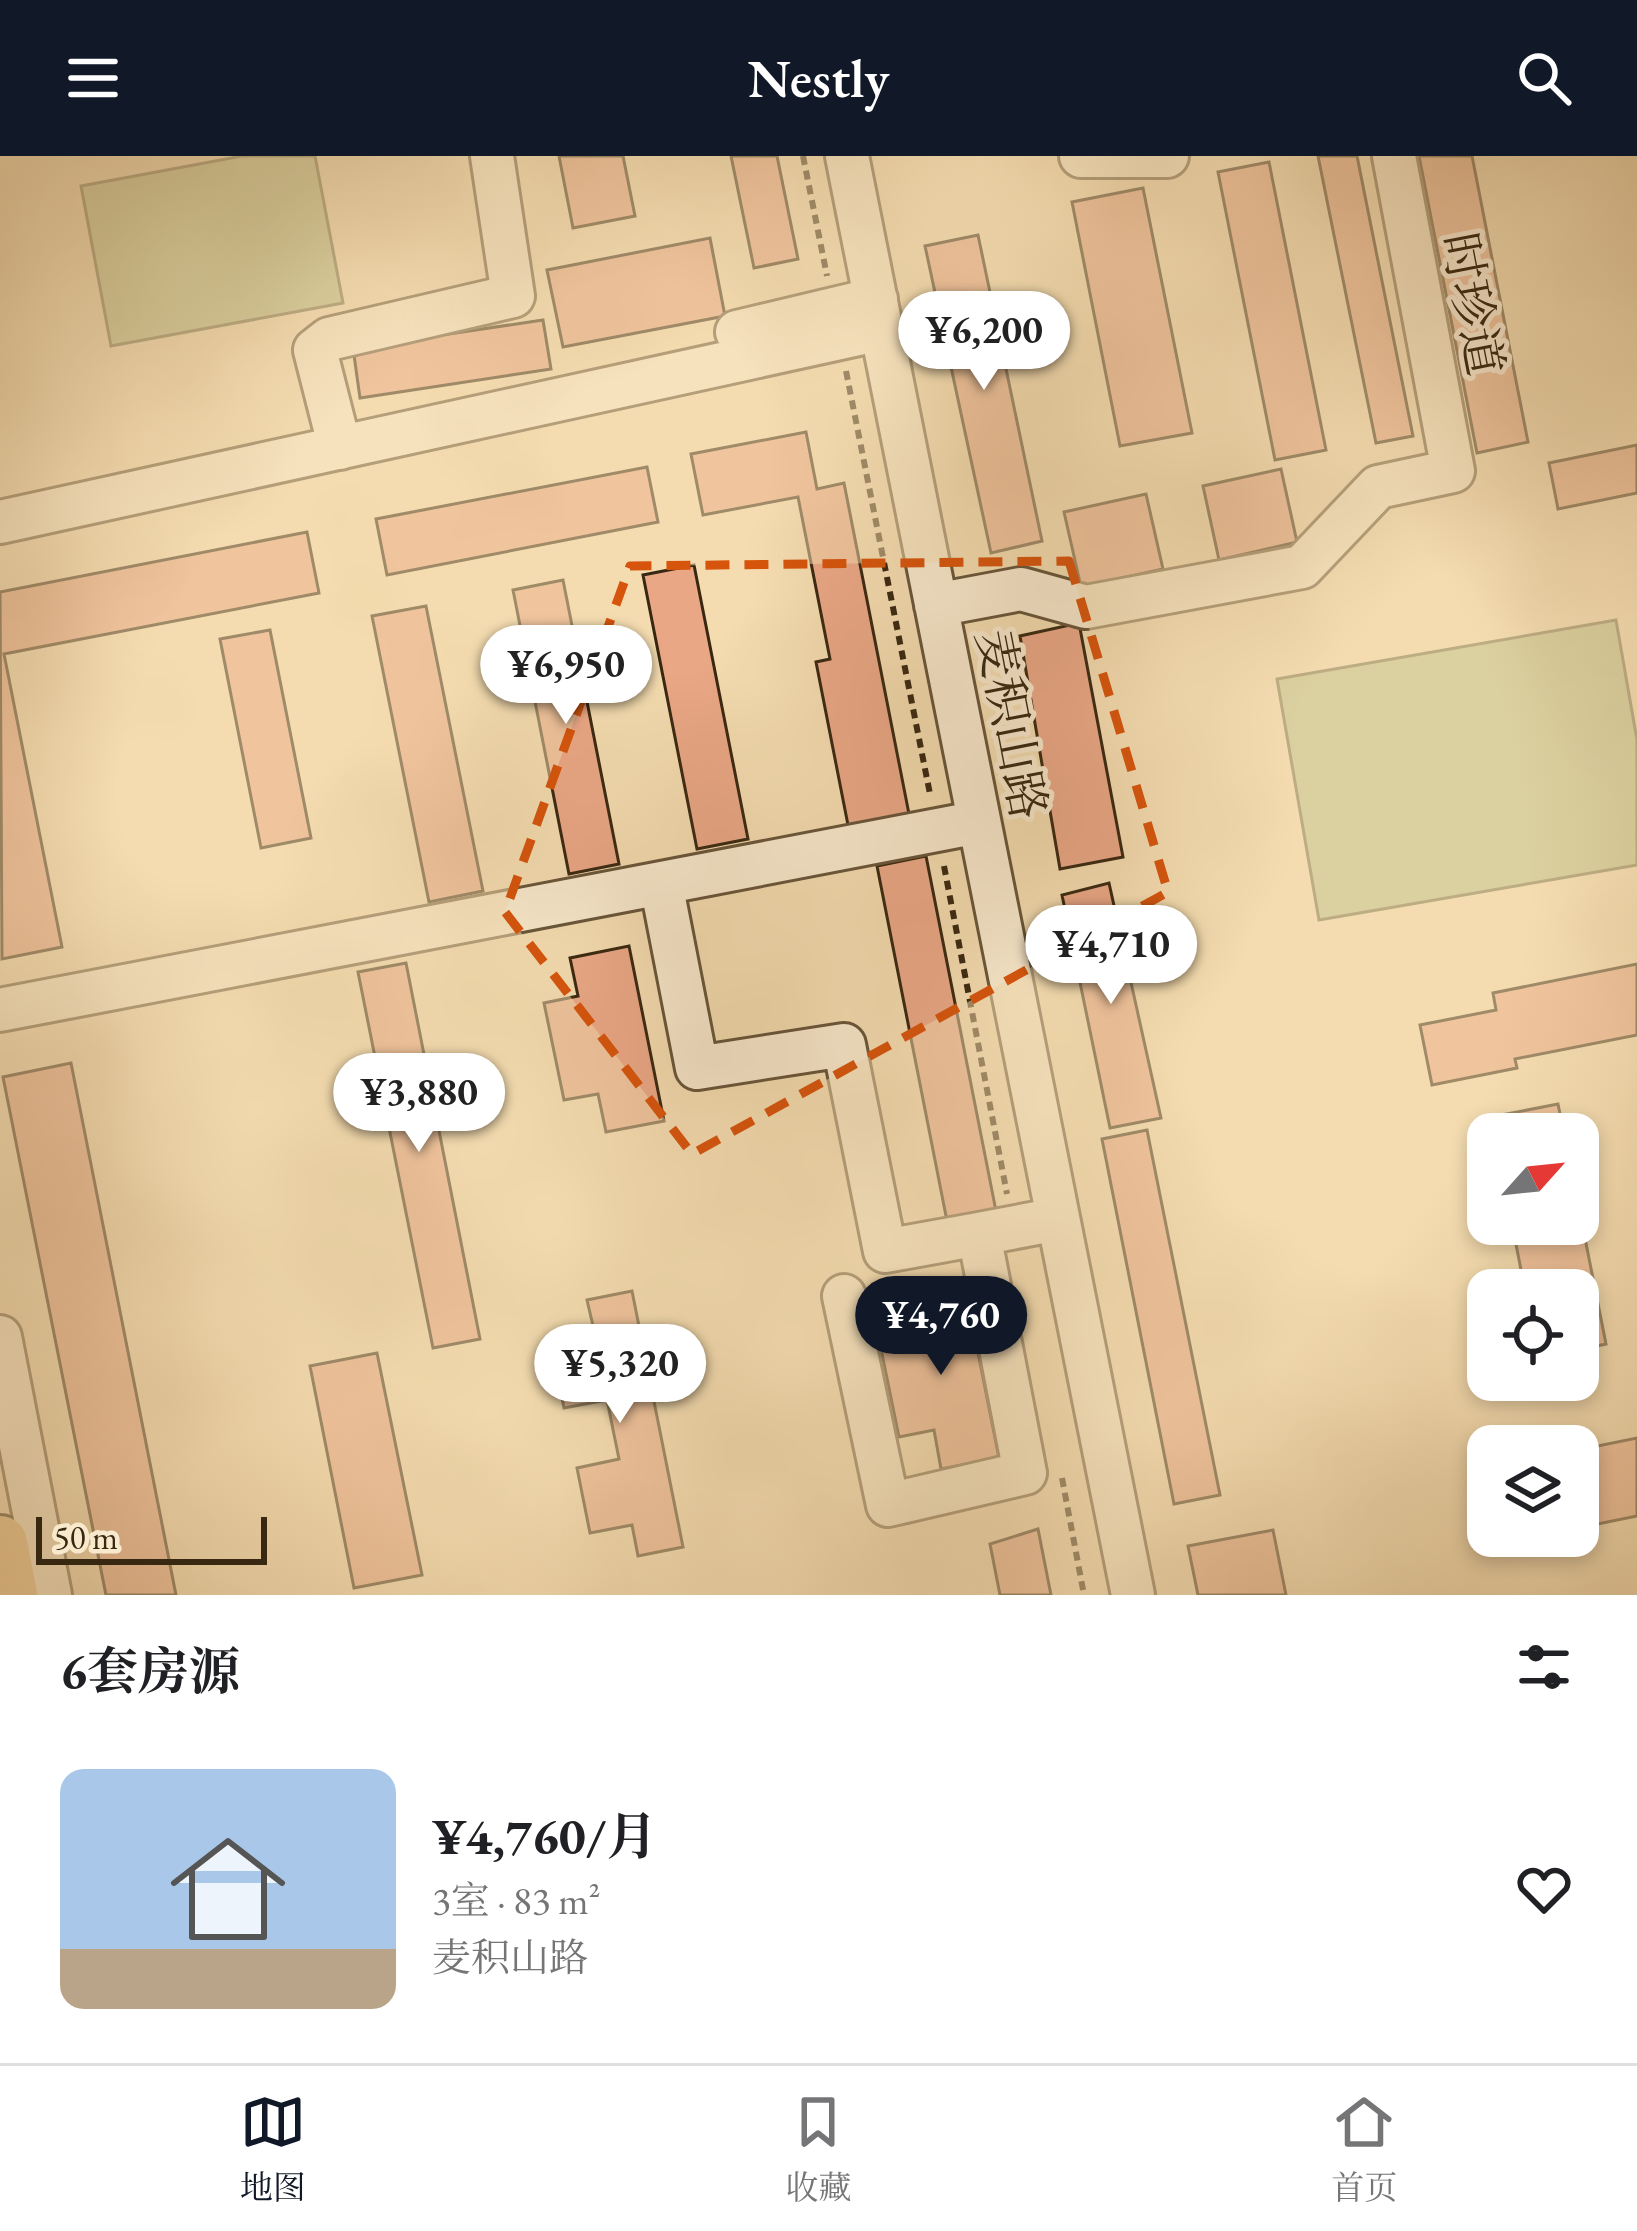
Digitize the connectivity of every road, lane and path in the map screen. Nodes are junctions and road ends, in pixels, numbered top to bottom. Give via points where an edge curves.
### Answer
1 (492, 156) edge
2 (802, 156) edge
3 (848, 156) edge
4 (1081, 156) edge
5 (1167, 156) edge
6 (1394, 156) edge
7 (879, 314) junction
8 (836, 324) junction
9 (591, 367) dead end
10 (340, 448) junction
11 (0, 522) edge
12 (936, 605) junction
13 (980, 822) junction
14 (938, 830) junction
15 (661, 883) junction
16 (0, 1010) edge
17 (1058, 1219) junction
18 (996, 1230) junction
19 (844, 1296) dead end
20 (0, 1337) edge
21 (1058, 1457) dead end
22 (0, 1544) edge
23 (10, 1595) edge
24 (50, 1595) edge
25 (1084, 1595) edge
26 (1133, 1595) edge

1 - 10 street via 513,296 329,339 315,350
2 - 8 path
3 - 7 street, 麦积山路
4 - 5 street
6 - 12 street, 时珍道 via 1453,471 1378,487 1302,567 1087,607 1021,589
7 - 8 street
7 - 12 street, 麦积山路
8 - 9 street
8 - 10 street
8 - 14 path
10 - 11 street
12 - 13 street, 麦积山路
13 - 14 street
13 - 17 street, 麦积山路
14 - 15 street
14 - 18 path
15 - 16 street
15 - 18 street via 697,1068 844,1045 885,1251
17 - 18 street
17 - 26 street, 麦积山路
18 - 19 street via 1025,1472 888,1505
20 - 24 street
21 - 25 path
22 - 23 main road

